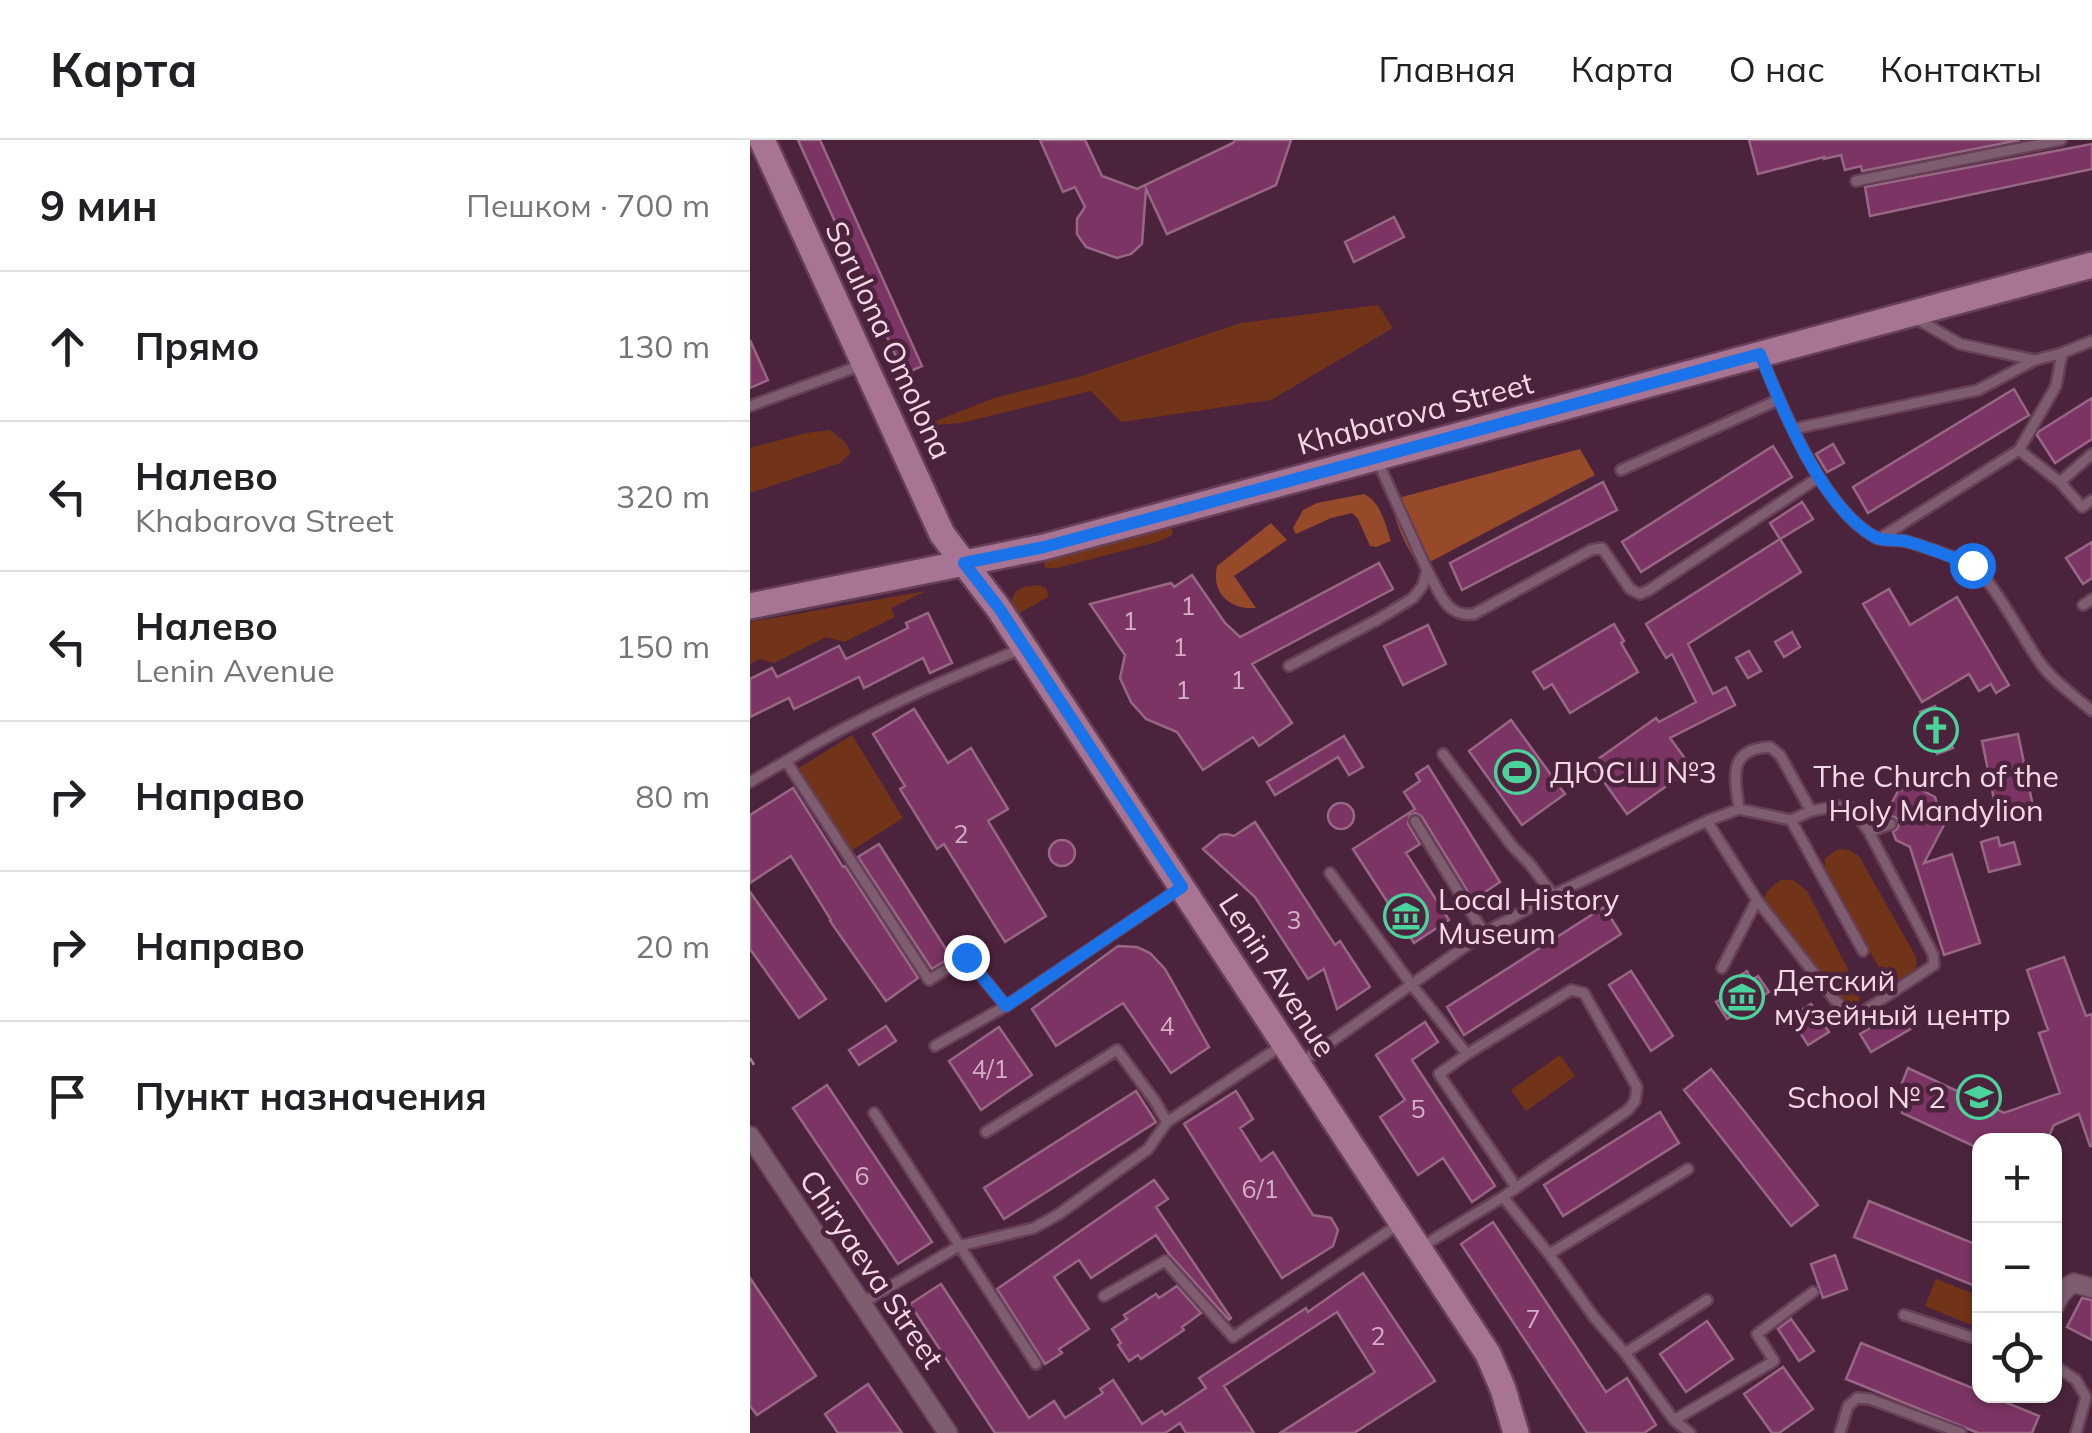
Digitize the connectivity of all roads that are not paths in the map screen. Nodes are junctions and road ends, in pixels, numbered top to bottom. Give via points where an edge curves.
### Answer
1 (762, 140) edge
2 (2061, 140) edge
3 (1856, 182) dead end
4 (2092, 264) edge
5 (1908, 314) junction
6 (2092, 341) edge
7 (2062, 352) junction
8 (1760, 354) junction
9 (2034, 360) junction
10 (864, 364) junction
11 (1778, 400) junction
12 (750, 406) edge
13 (1793, 429) junction
14 (2019, 450) junction
15 (2092, 454) edge
16 (1376, 458) junction
17 (1620, 470) dead end
18 (1819, 477) junction
19 (2060, 482) junction
20 (2092, 500) edge
21 (1878, 539) junction
22 (964, 563) junction
23 (1426, 570) junction
24 (750, 606) edge
25 (1024, 648) junction
26 (1289, 666) dead end
27 (2092, 711) edge
28 (1442, 754) dead end
29 (786, 761) junction
30 (750, 782) edge
31 (1739, 809) junction
32 (1811, 811) junction
33 (1790, 820) junction
34 (1415, 821) dead end
35 (1707, 821) junction
36 (1890, 824) dead end
37 (1868, 832) junction
38 (1330, 873) dead end
39 (1182, 887) junction
40 (1553, 895) junction
41 (1758, 900) junction
42 (1484, 933) junction
43 (1862, 950) dead end
44 (1722, 968) dead end
45 (1411, 984) junction
46 (1006, 1006) junction
47 (935, 1046) dead end
48 (1291, 1054) junction
49 (1466, 1054) junction
50 (874, 1113) dead end
51 (1167, 1122) junction
52 (986, 1132) dead end
53 (750, 1136) edge
54 (1688, 1169) dead end
55 (1516, 1187) junction
56 (1503, 1197) junction
57 (1402, 1222) junction
58 (959, 1246) junction
59 (1418, 1248) junction
60 (1548, 1254) junction
61 (2092, 1288) edge
62 (1812, 1292) dead end
63 (2062, 1293) edge
64 (1104, 1296) dead end
65 (1707, 1300) dead end
66 (862, 1304) junction
67 (1904, 1315) dead end
68 (1972, 1337) edge
69 (1626, 1354) junction
70 (1036, 1364) dead end
71 (2062, 1370) edge
72 (1674, 1420) junction
73 (948, 1433) edge
74 (1516, 1433) edge
75 (1690, 1433) edge
76 (1840, 1433) edge
77 (1961, 1433) edge
78 (2076, 1433) edge

1 - 10 main road, Sorulona Omolona
2 - 3 lane
4 - 5 main road, Khabarova Street
5 - 8 main road, Khabarova Street
5 - 9 lane via 1960,344
6 - 7 lane
7 - 9 lane
7 - 14 lane via 2056,386
8 - 11 lane
8 - 16 main road, Khabarova Street
9 - 13 lane via 1978,390
10 - 12 lane
10 - 22 main road, Sorulona Omolona via 942,534
11 - 13 lane
11 - 17 lane
13 - 18 lane
14 - 19 lane
14 - 21 lane
15 - 19 lane
16 - 22 main road, Khabarova Street
16 - 23 lane
18 - 21 lane via 1843,512
18 - 23 lane via 1640,594 1602,548 1462,616 1450,610
19 - 20 lane via 2082,506
21 - 27 lane via 1902,540 1972,565 2043,668
22 - 24 main road, Khabarova Street
22 - 25 main road, Lenin Avenue
23 - 26 lane via 1413,598
25 - 29 lane via 919,690
25 - 39 main road, Lenin Avenue
28 - 40 lane
29 - 30 lane
29 - 46 lane via 929,980 966,957
31 - 32 lane via 1734,772 1741,757 1770,747
31 - 33 lane
31 - 35 lane
32 - 33 lane
32 - 37 lane via 1852,808
33 - 43 lane
34 - 42 lane
35 - 40 lane
35 - 41 lane
36 - 37 lane
37 - 41 lane via 1934,965 1864,1011 1848,1013 1834,999
38 - 45 lane
39 - 46 lane
39 - 48 main road, Lenin Avenue
40 - 42 lane
41 - 44 lane
42 - 45 lane
45 - 48 lane
45 - 49 lane
46 - 47 lane
48 - 51 lane
48 - 57 main road, Lenin Avenue
49 - 55 lane via 1439,1074
49 - 55 lane via 1571,990 1591,1003 1637,1086 1628,1110
50 - 58 lane
51 - 52 lane via 1117,1050
51 - 58 lane via 1148,1149 1059,1214 1034,1228
53 - 66 street, Chiryaeva Street
54 - 60 lane
55 - 56 lane
56 - 59 lane
56 - 60 lane
57 - 59 main road, Lenin Avenue
57 - 64 lane via 1233,1337 1165,1261
58 - 66 lane
58 - 70 lane
59 - 74 main road, Lenin Avenue via 1488,1354
60 - 69 lane
61 - 63 street via 2074,1283
62 - 72 lane via 1758,1334 1774,1360
65 - 69 lane
66 - 73 street, Chiryaeva Street
67 - 68 lane
69 - 72 lane
71 - 78 lane via 2086,1397
72 - 75 lane
76 - 77 lane via 1857,1398

